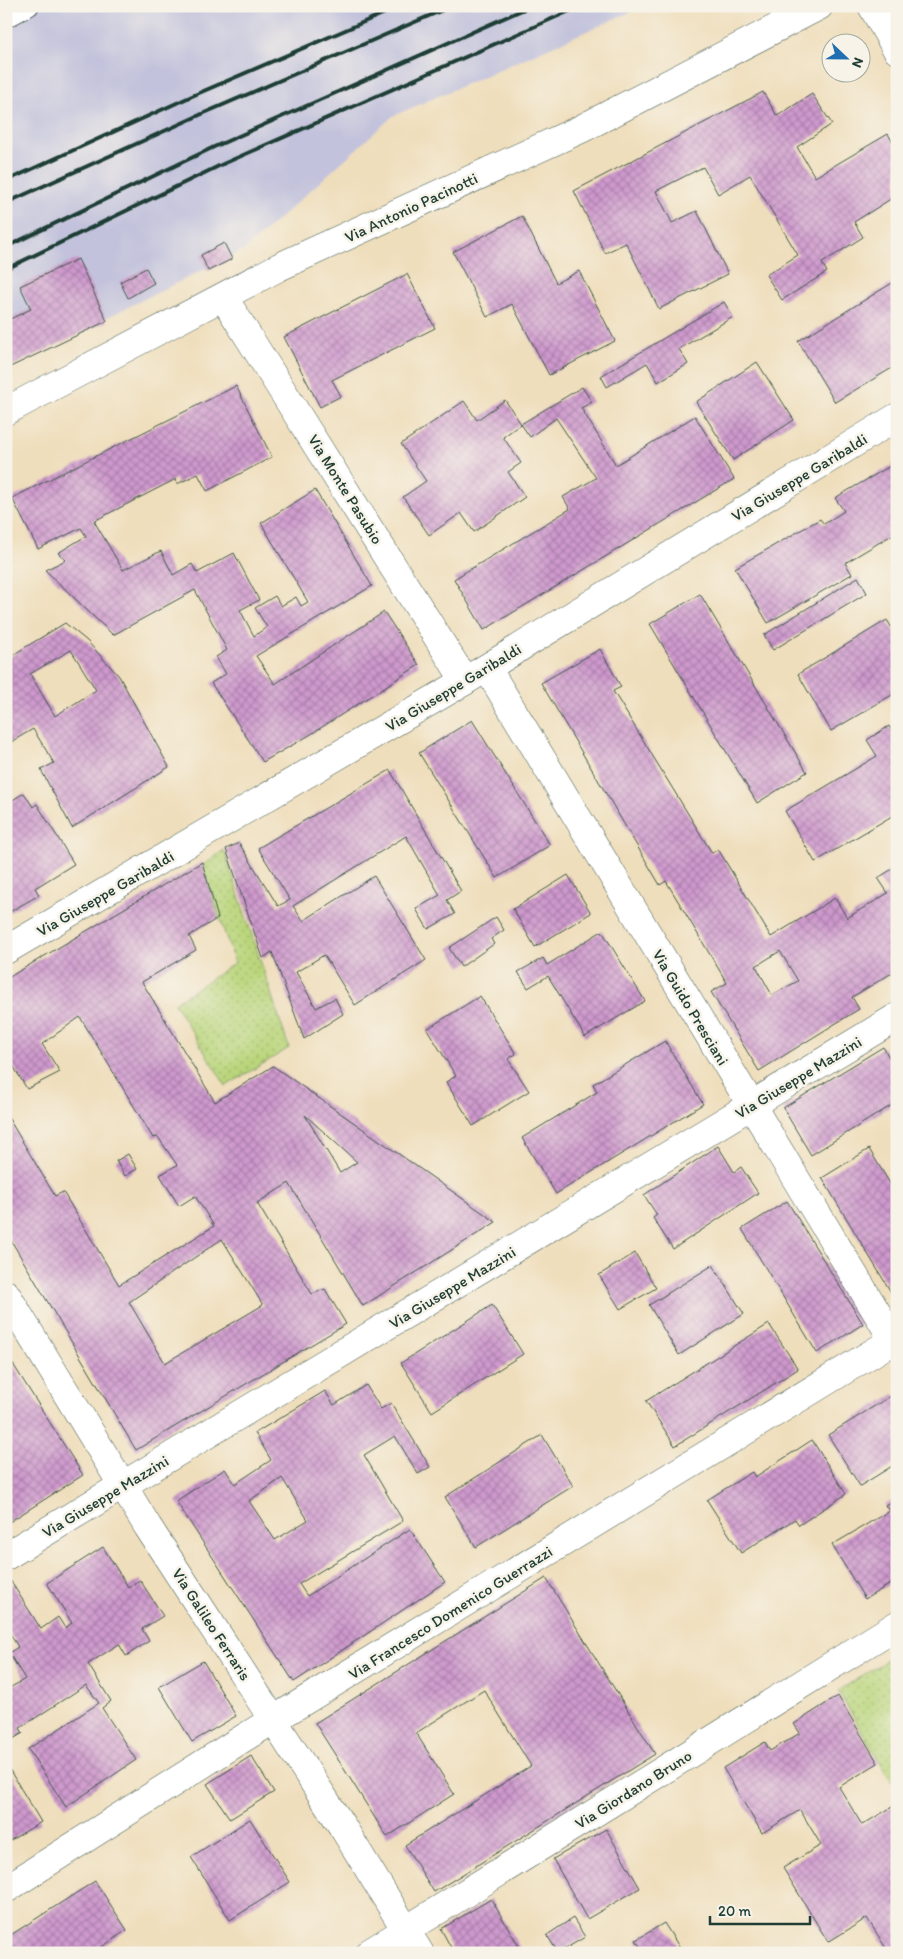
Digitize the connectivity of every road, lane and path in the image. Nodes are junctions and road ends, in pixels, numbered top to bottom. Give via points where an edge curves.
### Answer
1 (29, 6) edge
2 (818, 6) edge
3 (872, 6) edge
4 (6, 18) edge
5 (897, 50) edge
6 (224, 298) junction
7 (6, 411) edge
8 (897, 418) edge
9 (476, 674) junction
10 (6, 950) edge
11 (897, 1017) edge
12 (751, 1106) junction
13 (6, 1294) edge
14 (896, 1341) edge
15 (124, 1485) junction
16 (6, 1556) edge
17 (897, 1625) edge
18 (274, 1720) junction
19 (6, 1890) edge
20 (413, 1942) edge
21 (369, 1953) edge

1 - 4 lane
2 - 6 street, Via Antonio Pacinotti via 581,129 279,267
3 - 5 street
6 - 7 street, Via Antonio Pacinotti
6 - 9 street, Via Monte Pasubio
8 - 9 street, Via Giuseppe Garibaldi
9 - 10 street, Via Giuseppe Garibaldi
9 - 12 street, Via Guido Presciani
11 - 12 street, Via Giuseppe Mazzini
12 - 14 street, Via Guido Presciani
12 - 15 street, Via Giuseppe Mazzini
13 - 15 street, Via Galileo Ferraris
14 - 18 street, Via Francesco Domenico Guerrazzi
15 - 16 street, Via Giuseppe Mazzini
15 - 18 street, Via Galileo Ferraris
17 - 20 street, Via Giordano Bruno
18 - 19 street, Via Francesco Domenico Guerrazzi
18 - 20 street, Via Galileo Ferraris
20 - 21 street, Via Giordano Bruno

